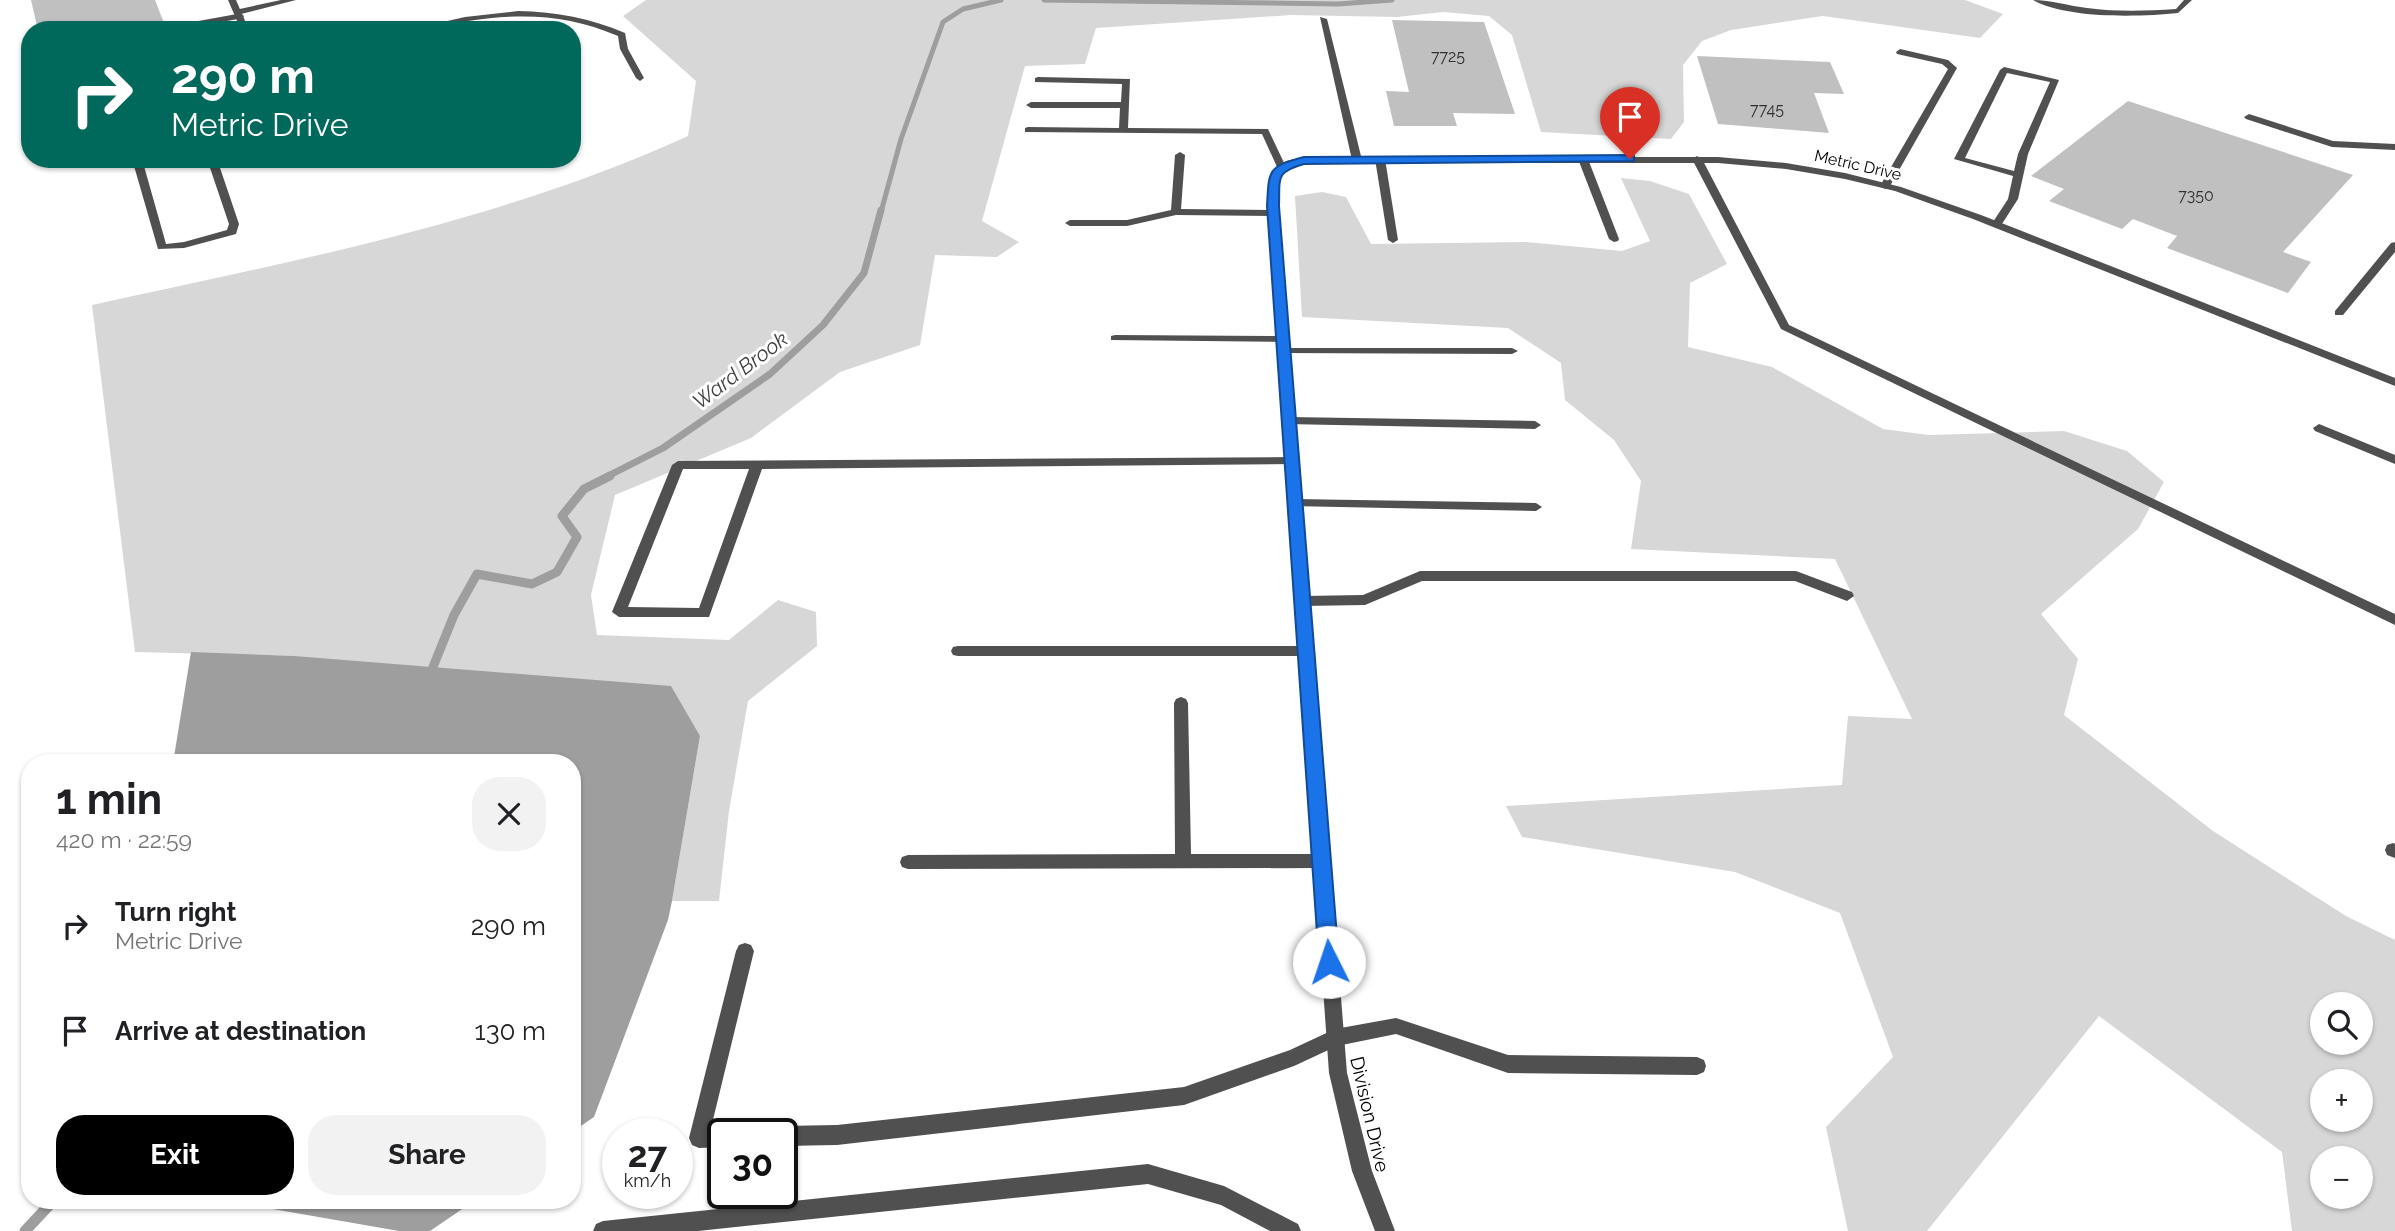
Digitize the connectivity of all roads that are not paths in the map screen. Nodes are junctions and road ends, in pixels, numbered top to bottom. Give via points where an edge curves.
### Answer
1 (232, 0) edge
2 (292, 0) edge
3 (2037, 0) edge
4 (2189, 0) edge
5 (239, 14) junction
6 (1323, 19) dead end
7 (209, 21) edge
8 (242, 21) edge
9 (448, 21) edge
10 (1900, 52) dead end
11 (640, 78) dead end
12 (1038, 80) dead end
13 (1031, 105) dead end
14 (1125, 105) junction
15 (2249, 117) dead end
16 (1028, 130) dead end
17 (1123, 130) junction
18 (2395, 147) edge
19 (1180, 155) dead end
20 (1380, 159) junction
21 (1583, 159) junction
22 (1698, 159) junction
23 (1357, 160) junction
24 (1281, 167) junction
25 (139, 168) edge
26 (215, 168) edge
27 (2019, 174) junction
28 (1885, 186) junction
29 (1176, 212) junction
30 (1274, 213) junction
31 (1070, 223) dead end
32 (1996, 225) junction
33 (1614, 239) dead end
34 (1394, 240) dead end
35 (2395, 245) edge
36 (2340, 313) dead end
37 (1115, 338) dead end
38 (1283, 345) junction
39 (1512, 351) dead end
40 (2395, 382) edge
41 (1289, 421) junction
42 (1535, 425) dead end
43 (2319, 428) dead end
44 (2395, 460) edge
45 (1292, 461) junction
46 (757, 465) junction
47 (1295, 503) junction
48 (1536, 507) dead end
49 (1847, 596) dead end
50 (1303, 601) junction
51 (2395, 620) edge
52 (958, 651) dead end
53 (1306, 652) junction
54 (1181, 703) dead end
55 (1322, 861) junction
56 (908, 862) dead end
57 (1183, 862) junction
58 (745, 951) dead end
59 (1335, 1038) junction
60 (1697, 1066) dead end
61 (798, 1136) edge
62 (707, 1138) edge
63 (603, 1231) edge
64 (1291, 1231) edge
65 (1385, 1231) edge

1 - 5 street
2 - 5 street
3 - 4 street via 2081,12 2138,13 2178,11
5 - 7 street
5 - 8 street
6 - 23 street
9 - 11 street via 498,14 569,15 602,24 622,34 624,49
10 - 28 street via 1953,68
12 - 14 street via 1127,81
13 - 14 street
14 - 17 street
15 - 18 street via 2332,144
16 - 17 street
17 - 24 street via 1265,131
19 - 29 street
20 - 21 street, Metric Drive
20 - 23 street, Metric Drive
20 - 34 street
21 - 22 street, Metric Drive
21 - 33 street
22 - 28 street, Metric Drive via 1786,166
22 - 51 street via 1785,327
23 - 24 street, Metric Drive via 1304,160
24 - 30 street, Division Drive via 1275,174
25 - 26 street via 162,247 232,232 234,223
27 - 27 street via 2054,80 2004,70 1959,159
27 - 32 street via 2013,199
28 - 32 street, Metric Drive
29 - 30 street
29 - 31 street via 1127,223
30 - 38 street, Division Drive
32 - 40 street, Metric Drive
35 - 36 street
37 - 38 street
38 - 39 street
38 - 41 street, Division Drive
41 - 42 street
41 - 45 street, Division Drive
43 - 44 street
45 - 46 street
45 - 47 street, Division Drive
46 - 46 street via 678,465 619,612 704,613
47 - 48 street
47 - 50 street, Division Drive
49 - 50 street via 1796,576 1420,576 1365,600
50 - 53 street, Division Drive
52 - 53 street
53 - 55 street, Division Drive
54 - 57 street
55 - 57 street
55 - 59 street, Division Drive
56 - 57 street
58 - 62 street via 699,1138
59 - 60 street via 1396,1026 1508,1064
59 - 61 street via 1184,1096
59 - 65 street, Division Drive via 1338,1073 1362,1171
63 - 64 street via 1148,1174 1224,1196

